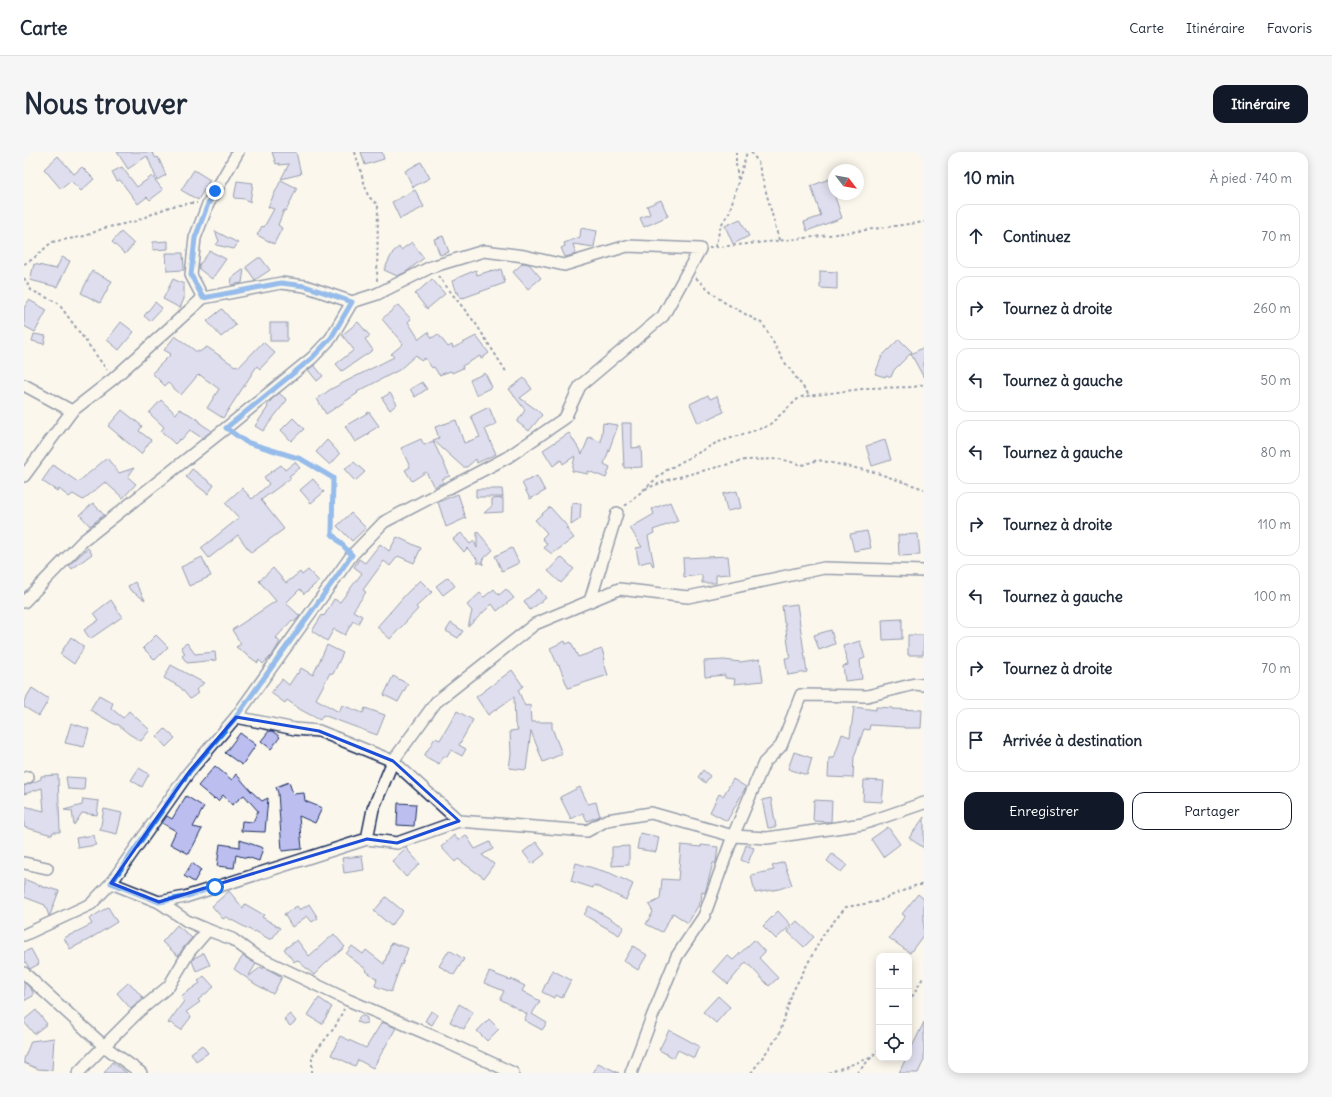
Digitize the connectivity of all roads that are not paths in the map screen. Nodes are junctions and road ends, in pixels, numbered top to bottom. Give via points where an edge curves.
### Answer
1 (238, 152) edge
2 (203, 298) junction
3 (352, 302) junction
4 (24, 385) edge
5 (72, 411) junction
6 (24, 476) edge
7 (617, 513) road end
8 (924, 571) edge
9 (590, 601) junction
10 (24, 602) edge
11 (924, 685) edge
12 (236, 717) junction
13 (393, 760) junction
14 (924, 804) edge
15 (459, 821) junction
16 (732, 836) junction
17 (367, 839) junction
18 (24, 863) edge
19 (47, 868) dead end
20 (111, 883) junction
21 (159, 902) junction
22 (208, 930) junction
23 (24, 935) edge
24 (24, 973) edge
25 (104, 1046) junction
26 (78, 1073) edge
27 (141, 1073) edge
28 (513, 1073) edge
29 (630, 1073) edge

1 - 2 street via 208,204 195,238 191,275
2 - 3 street via 281,283 305,286
2 - 5 street via 113,379
3 - 10 street via 331,338 312,358 83,541
3 - 12 street via 377,294 431,267 484,251 564,265 627,246 700,249 663,316 580,386 565,418 508,457 384,522 352,555
4 - 5 street
5 - 6 street
7 - 9 street
8 - 9 street via 824,568 688,597 619,589
9 - 13 street via 535,624 436,702
11 - 16 street via 915,684 867,696 801,695 781,746 764,763
12 - 13 street via 295,729 318,730
12 - 20 street via 189,772
13 - 15 street
13 - 17 street via 373,809
14 - 16 street via 864,824 767,838
15 - 16 street via 587,831 607,820 651,813
15 - 17 street via 398,843
16 - 29 street via 704,916 677,956
17 - 21 street via 185,897
18 - 19 street
20 - 21 street
20 - 23 street via 91,904
21 - 22 street via 187,921
22 - 25 street via 188,952 169,986
22 - 28 street via 232,939 254,955 348,1000
24 - 25 street
25 - 26 street
25 - 27 street

